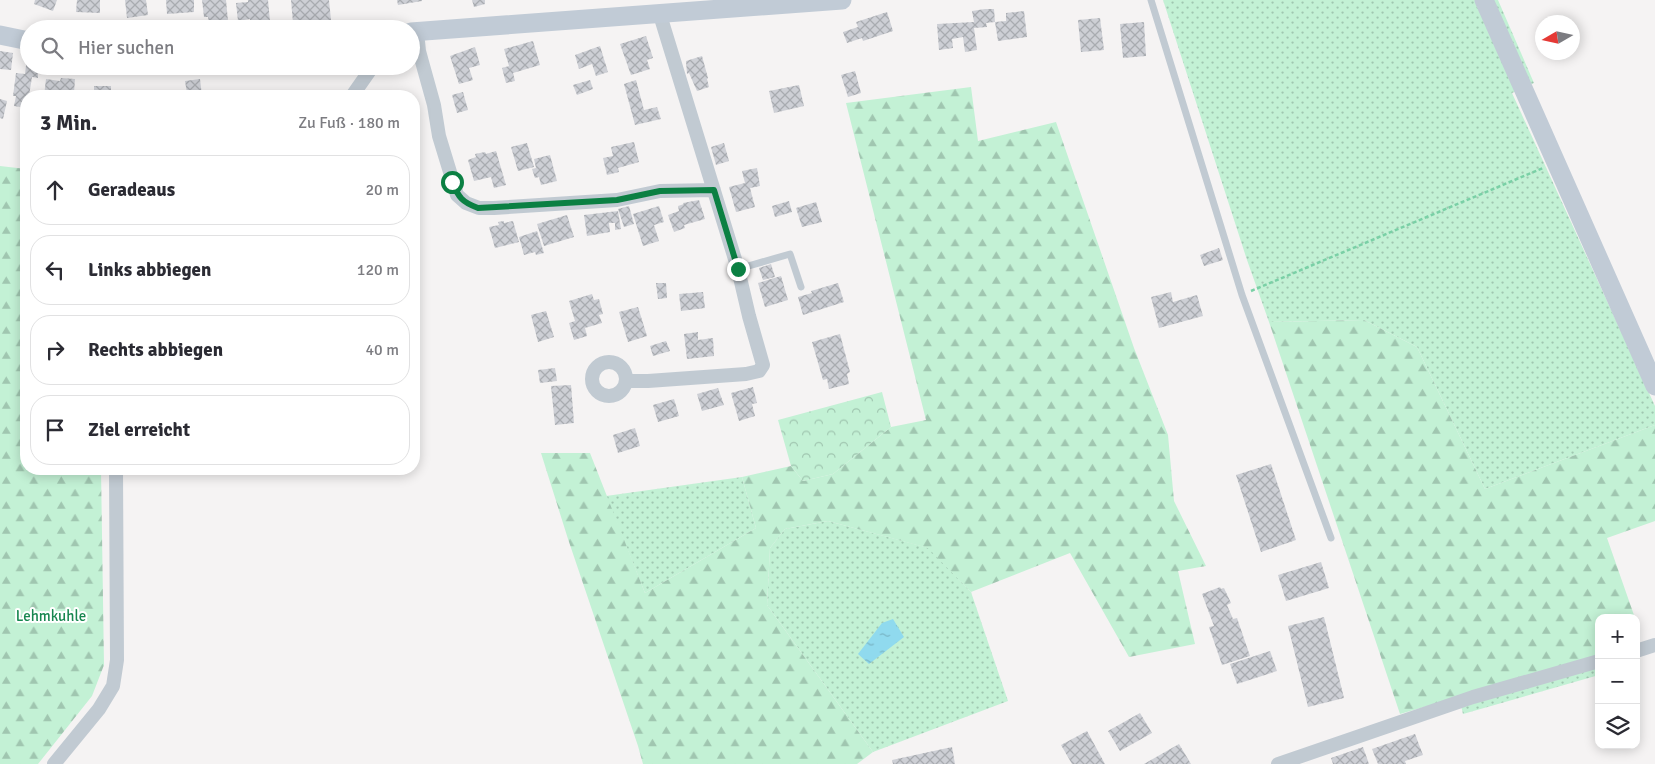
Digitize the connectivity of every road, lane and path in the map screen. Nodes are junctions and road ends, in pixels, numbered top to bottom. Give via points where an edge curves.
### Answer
1 (842, 0) edge
2 (1151, 0) edge
3 (1484, 0) edge
4 (814, 1) edge
5 (660, 14) junction
6 (420, 32) edge
7 (0, 35) edge
8 (20, 39) edge
9 (420, 56) edge
10 (367, 75) edge
11 (356, 90) edge
12 (1556, 163) junction
13 (714, 190) junction
14 (738, 269) junction
15 (801, 287) dead end
16 (1242, 295) junction
17 (626, 381) dead end
18 (1655, 386) edge
19 (116, 475) edge
20 (1331, 538) dead end
21 (1655, 646) edge
22 (1640, 650) edge
23 (1595, 662) edge
24 (54, 764) edge
25 (1278, 764) edge

1 - 4 street
2 - 16 lane
3 - 12 street
4 - 5 street
5 - 6 street
5 - 13 street
7 - 8 street
9 - 13 street via 457,195 466,203 478,208 494,208 617,200 660,191
10 - 11 street
12 - 16 path
12 - 18 street
13 - 14 street
14 - 15 lane via 790,254
14 - 17 street via 763,361 762,369 746,374
16 - 20 lane
19 - 24 street via 117,660 113,686 98,710
21 - 22 street
23 - 25 street via 1473,697

